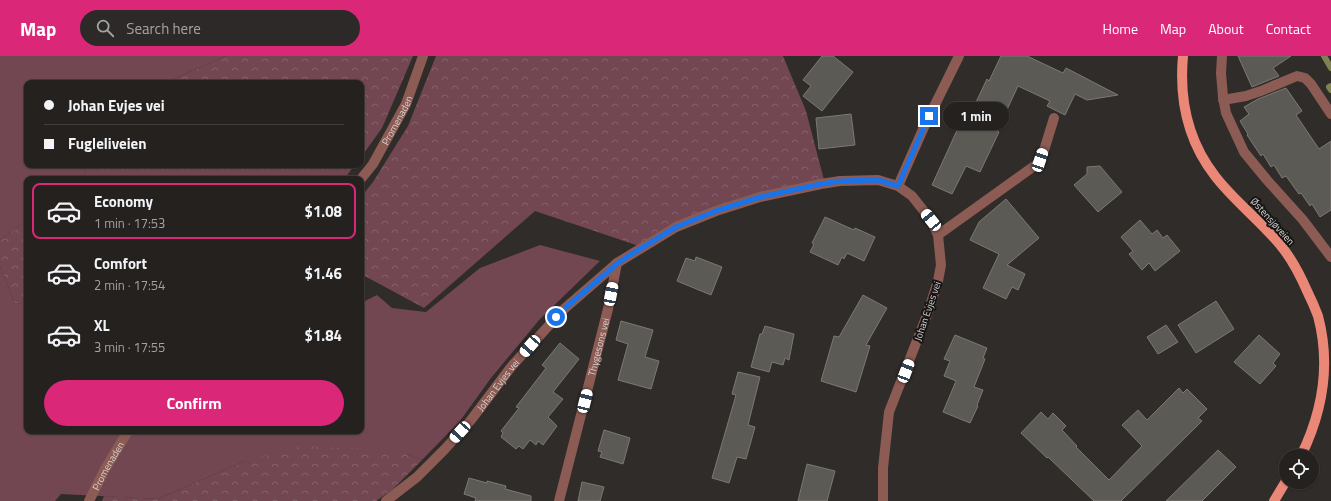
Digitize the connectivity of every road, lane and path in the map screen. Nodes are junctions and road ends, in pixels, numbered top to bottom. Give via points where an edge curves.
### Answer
1 (423, 56) edge
2 (959, 56) edge
3 (1183, 56) edge
4 (1222, 56) edge
5 (1223, 100) junction
6 (1331, 114) edge
7 (1054, 118) dead end
8 (363, 176) edge
9 (898, 186) junction
10 (938, 235) junction
11 (1331, 257) edge
12 (618, 263) junction
13 (126, 434) edge
14 (1304, 449) edge
15 (1281, 489) edge
16 (89, 501) edge
17 (386, 501) edge
18 (559, 501) edge
19 (883, 501) edge
20 (1274, 501) edge

1 - 8 street, Promenaden via 406,104 373,164
2 - 9 street
3 - 14 main road, Østensjøveien via 1182,93 1190,132 1200,154 1214,176 1282,247 1305,284 1318,316 1326,360 1326,379 1322,402
4 - 5 street
5 - 6 street via 1246,96 1297,76 1305,78 1311,84
5 - 11 street via 1226,113 1244,152 1303,220
7 - 10 street via 1037,164
9 - 10 street, Johan Evjes vei via 912,196 931,220
9 - 12 street, Johan Evjes vei via 878,180 840,181 760,197 676,227
10 - 19 street, Johan Evjes vei via 941,265 938,281 889,412 883,468
12 - 17 street, Johan Evjes vei via 564,309 511,367 471,420 445,449 417,477
12 - 18 street, Thygesons vei
13 - 16 street, Promenaden
15 - 20 main road

